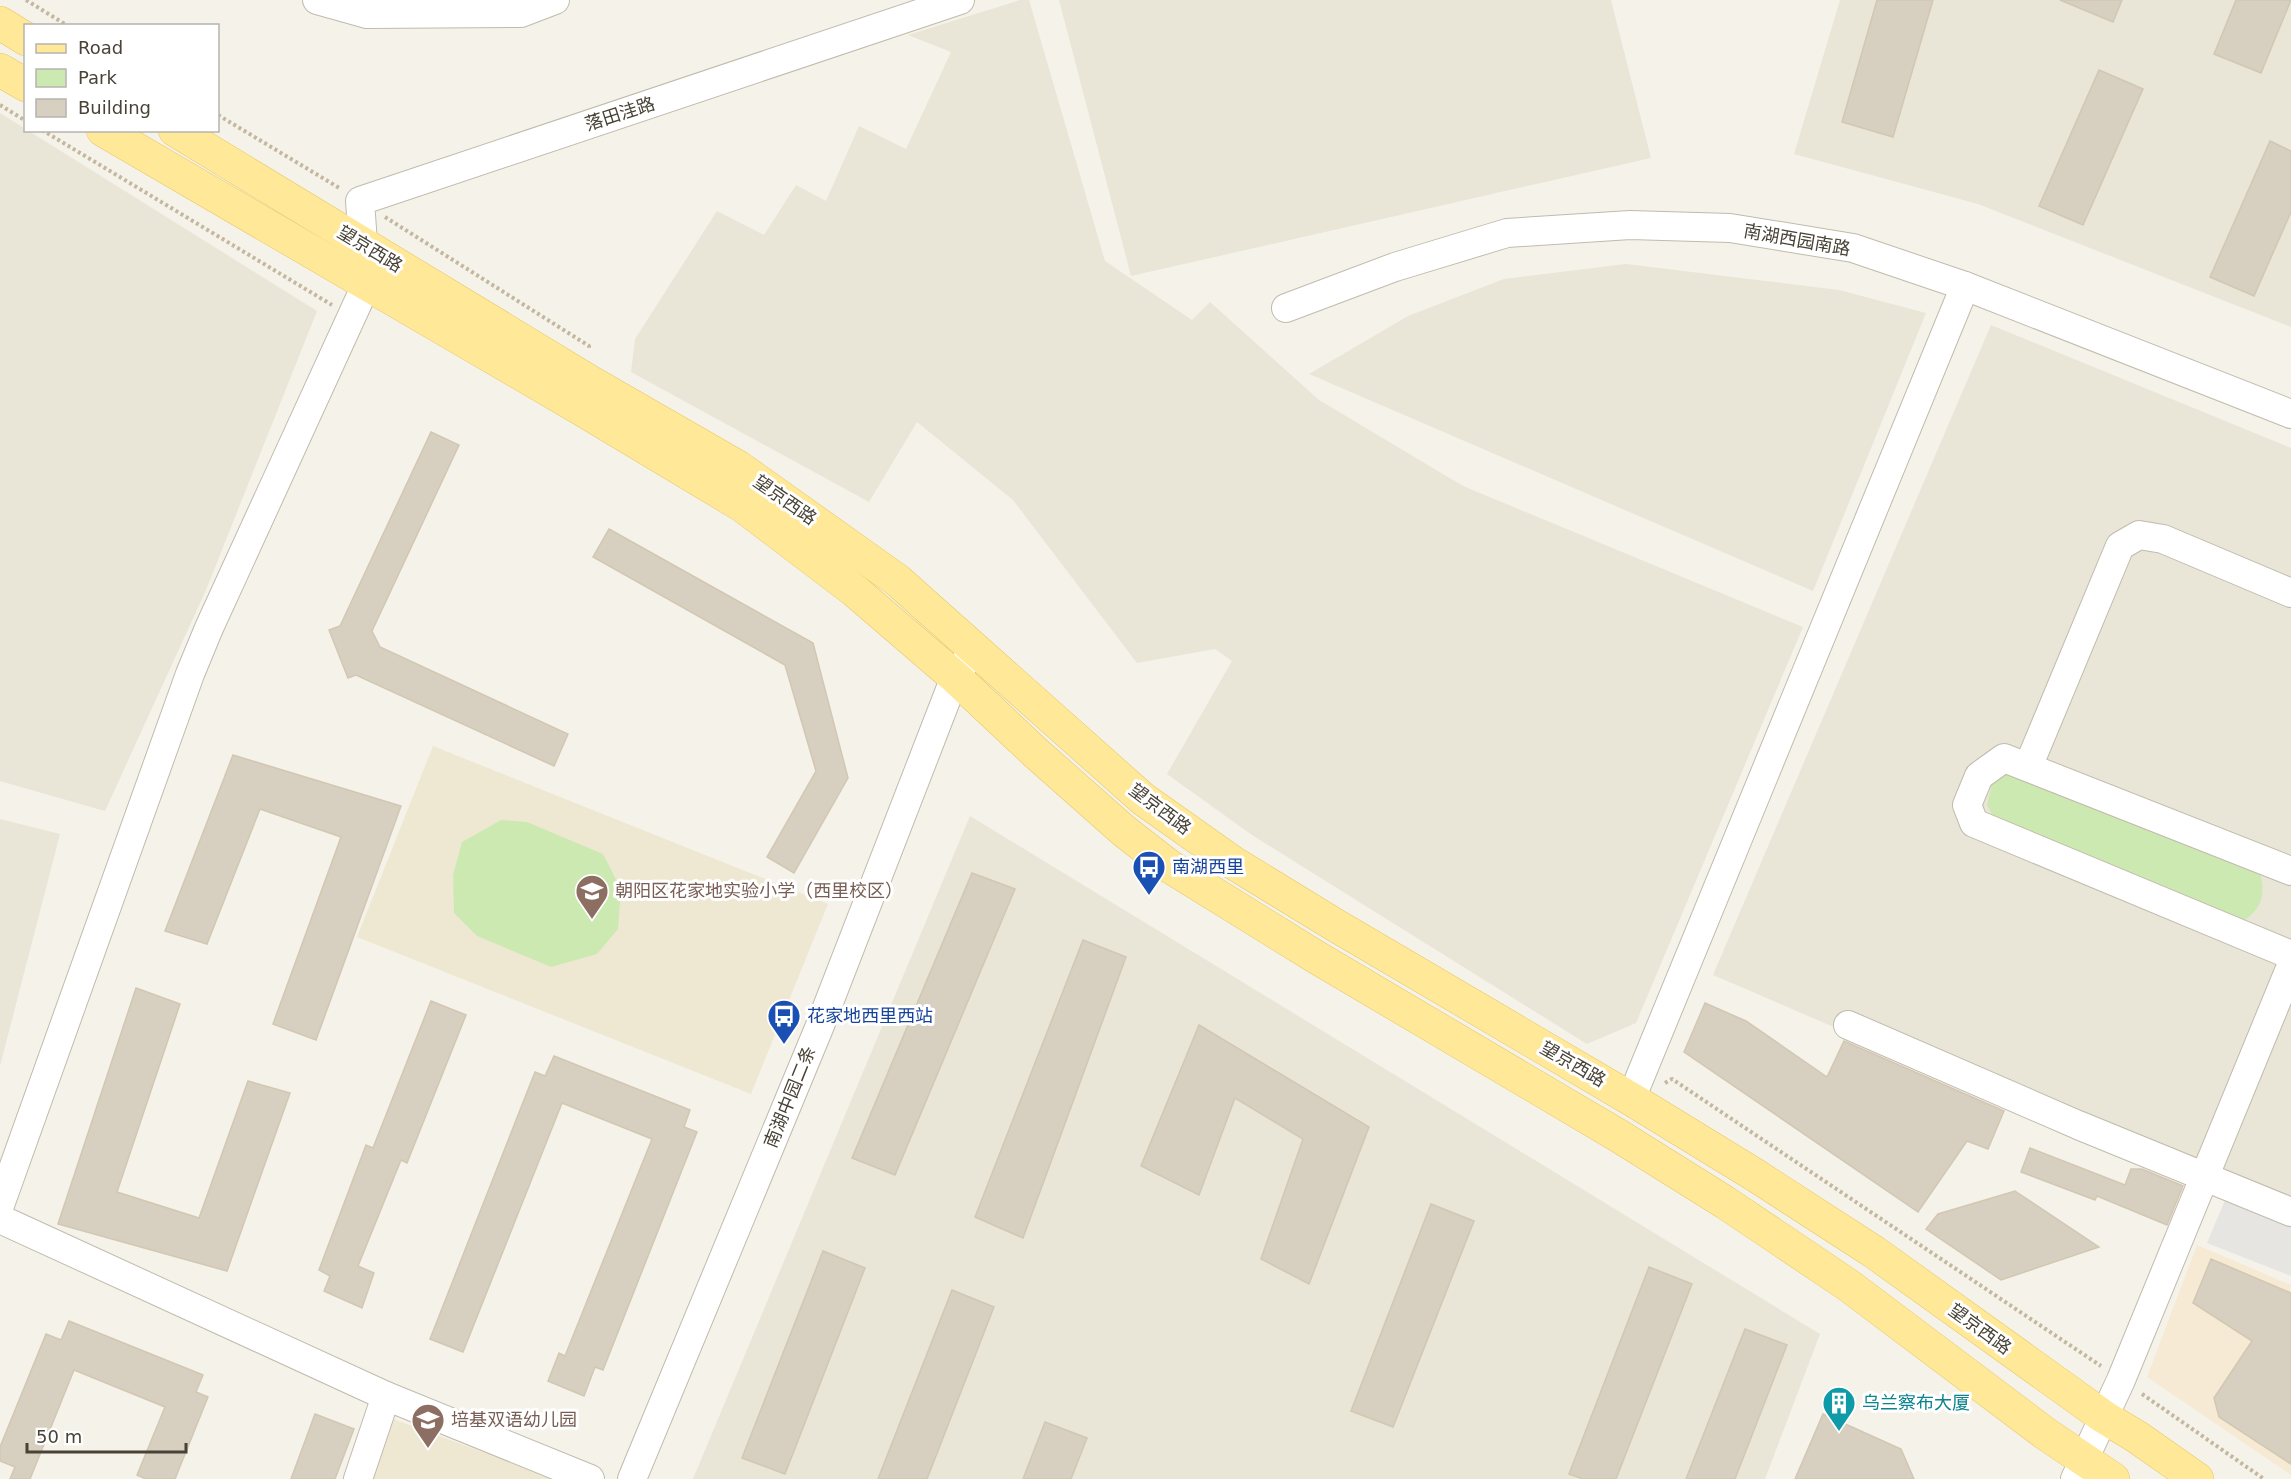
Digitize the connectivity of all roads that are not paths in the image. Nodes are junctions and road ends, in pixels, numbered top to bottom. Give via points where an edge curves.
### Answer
1 (317, 0) edge
2 (555, 0) edge
3 (960, 0) edge
4 (0, 23) edge
5 (24, 38) edge
6 (0, 70) edge
7 (24, 84) edge
8 (106, 132) edge
9 (178, 132) edge
10 (364, 246) junction
11 (366, 285) junction
12 (1965, 286) junction
13 (1286, 308) dead end
14 (2291, 414) edge
15 (2291, 593) edge
16 (974, 649) junction
17 (955, 677) junction
18 (2028, 767) junction
19 (2291, 871) edge
20 (2291, 955) edge
21 (2291, 966) edge
22 (1848, 1025) dead end
23 (1631, 1099) junction
24 (2205, 1177) junction
25 (0, 1205) edge
26 (2291, 1212) edge
27 (0, 1219) edge
28 (386, 1396) junction
29 (2104, 1417) junction
30 (2080, 1469) edge
31 (358, 1479) edge
32 (590, 1479) edge
33 (632, 1479) edge
34 (2113, 1479) edge
35 (2197, 1479) edge

1 - 2 street via 366,14 521,14
3 - 10 street, 落田洼路 via 360,201
4 - 5 main road
6 - 7 main road
8 - 11 main road, 望京西路
9 - 10 main road, 望京西路
10 - 11 street
10 - 16 main road, 望京西路 via 738,467 897,580
11 - 17 main road, 望京西路 via 743,506 855,591
11 - 25 street via 190,674
12 - 13 street, 南湖西园南路 via 1853,248 1730,228 1630,225 1507,233 1395,267
12 - 14 street, 南湖西园南路
12 - 23 street
15 - 18 street via 2163,539 2139,535 2120,546
16 - 17 street, 南湖中园二条
16 - 23 main road, 望京西路 via 1143,799 1232,862
17 - 30 main road, 望京西路 via 1124,831 1169,866 1726,1203 1848,1285 2046,1434
17 - 33 street, 南湖中园二条 via 815,1036
18 - 19 street
18 - 20 street via 2004,758 1978,776 1967,805 1974,823
21 - 24 street
22 - 24 street
23 - 29 main road, 望京西路 via 1874,1252
24 - 26 street
24 - 29 street
27 - 28 street
28 - 31 street
28 - 32 street
29 - 30 street
29 - 35 main road, 望京西路
30 - 34 main road, 望京西路

